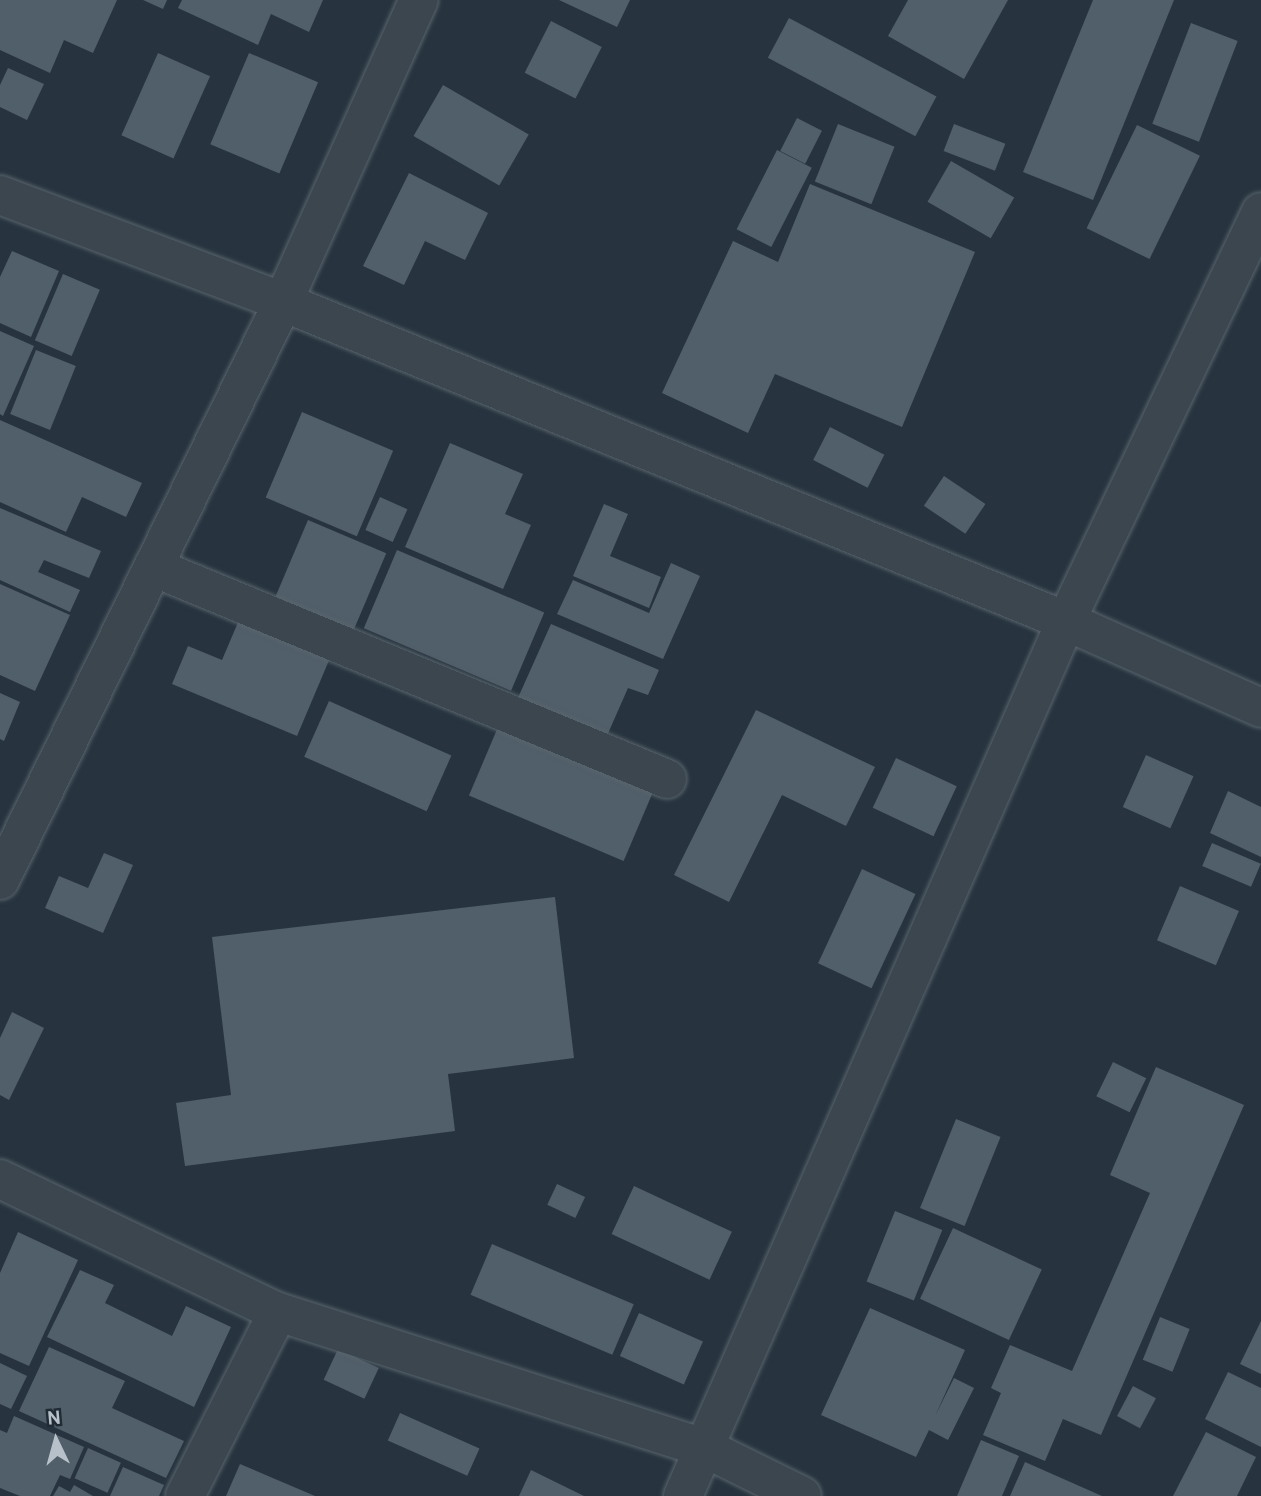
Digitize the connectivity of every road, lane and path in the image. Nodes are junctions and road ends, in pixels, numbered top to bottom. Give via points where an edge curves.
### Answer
1 (419, 0) edge
2 (0, 195) edge
3 (1261, 212) edge
4 (283, 302) junction
5 (153, 567) junction
6 (1066, 621) junction
7 (1261, 708) edge
8 (667, 779) dead end
9 (0, 880) edge
10 (0, 1179) edge
11 (278, 1312) junction
12 (705, 1448) junction
13 (186, 1496) edge
14 (683, 1496) edge
15 (802, 1496) edge

1 - 4 street
2 - 4 street
3 - 6 street
4 - 5 street
4 - 6 street
5 - 8 street
5 - 9 street
6 - 7 street
6 - 12 street
10 - 11 street
11 - 12 street
11 - 13 street
12 - 14 street
12 - 15 street

